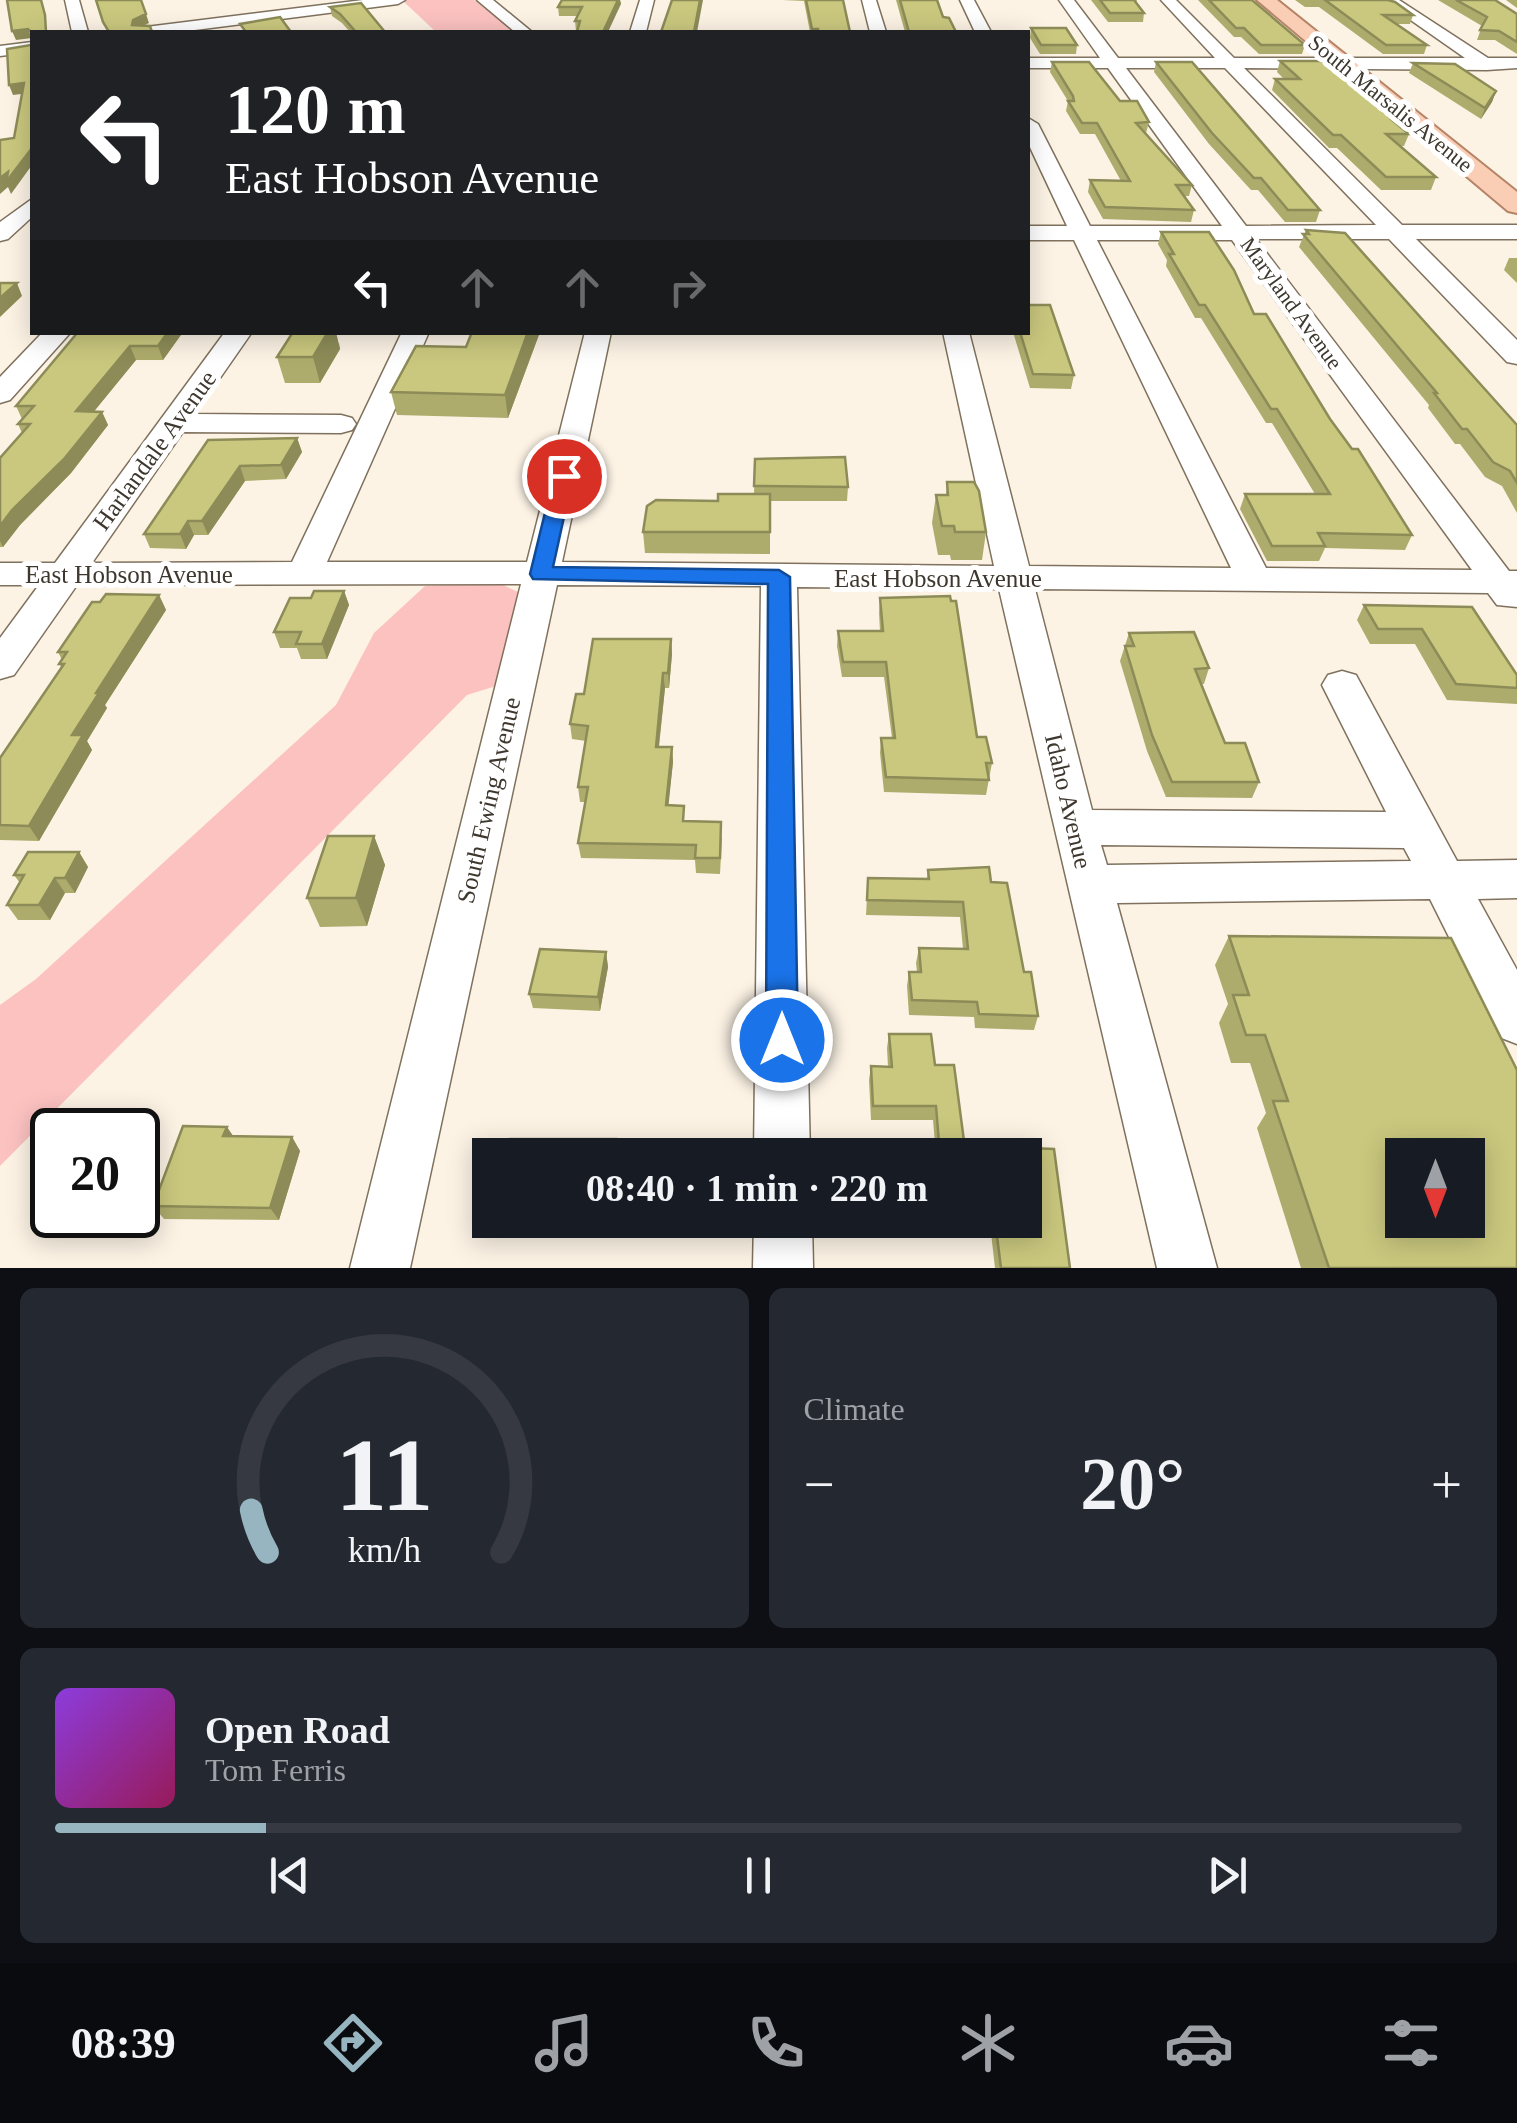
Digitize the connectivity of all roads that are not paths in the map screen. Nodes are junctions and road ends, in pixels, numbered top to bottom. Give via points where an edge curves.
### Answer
1 (72, 0) edge
2 (398, 0) edge
3 (484, 0) edge
4 (647, 0) edge
5 (869, 0) edge
6 (967, 0) edge
7 (1066, 0) edge
8 (1168, 0) edge
9 (1266, 0) edge
10 (1285, 0) edge
11 (1389, 0) edge
12 (296, 6) edge
13 (194, 24) edge
14 (80, 30) edge
15 (158, 30) edge
16 (314, 30) edge
17 (522, 30) edge
18 (639, 30) edge
19 (877, 30) edge
20 (981, 30) edge
21 (30, 47) edge
22 (0, 51) edge
23 (1030, 63) edge
24 (1111, 63) junction
25 (1230, 63) junction
26 (1354, 63) junction
27 (1485, 63) junction
28 (1517, 63) edge
29 (1517, 84) edge
30 (1030, 128) edge
31 (1517, 183) edge
32 (1517, 205) edge
33 (30, 208) edge
34 (30, 231) edge
35 (1, 232) edge
36 (1030, 233) edge
37 (1082, 233) junction
38 (1240, 233) junction
39 (1395, 233) junction
40 (1514, 239) edge
41 (55, 335) edge
42 (237, 335) edge
43 (415, 335) edge
44 (597, 335) edge
45 (957, 335) edge
46 (1517, 356) edge
47 (0, 394) edge
48 (174, 423) junction
49 (341, 424) dead end
50 (0, 574) edge
51 (65, 574) junction
52 (540, 574) junction
53 (304, 575) junction
54 (779, 577) junction
55 (1018, 579) junction
56 (1254, 580) junction
57 (1511, 590) edge
58 (0, 666) edge
59 (1342, 686) dead end
60 (1074, 828) junction
61 (1418, 830) junction
62 (1517, 880) edge
63 (1446, 881) junction
64 (1090, 884) junction
65 (1517, 1020) edge
66 (782, 1138) edge
67 (783, 1238) edge
68 (380, 1268) edge
69 (783, 1268) edge
70 (1187, 1268) edge

1 - 14 street
2 - 12 street
3 - 17 street
4 - 18 street
5 - 19 street
6 - 20 street
7 - 24 street, Maryland Avenue
8 - 25 street
9 - 26 main road, South Marsalis Avenue
10 - 26 main road, South Marsalis Avenue
11 - 27 street
12 - 13 street
12 - 16 street
13 - 15 street
21 - 22 street
23 - 24 street
24 - 25 street
24 - 38 street, Maryland Avenue
25 - 26 street
25 - 39 street
26 - 27 street
26 - 31 main road, South Marsalis Avenue
26 - 32 main road, South Marsalis Avenue
27 - 28 street
27 - 29 street
30 - 37 street
33 - 35 street
34 - 35 street
36 - 37 street
37 - 38 street
37 - 56 street
38 - 39 street
38 - 57 street, Maryland Avenue
39 - 40 street via 1427,233 1444,248
39 - 46 street
41 - 47 street
42 - 48 street, Harlandale Avenue
43 - 53 street
44 - 52 street, South Ewing Avenue
45 - 55 street, Idaho Avenue
48 - 49 street
48 - 51 street, Harlandale Avenue
50 - 51 street, East Hobson Avenue
51 - 53 street, East Hobson Avenue
51 - 58 street, Harlandale Avenue
52 - 53 street, East Hobson Avenue
52 - 54 street, East Hobson Avenue
52 - 68 street, South Ewing Avenue
54 - 55 street, East Hobson Avenue
54 - 66 street
55 - 56 street, East Hobson Avenue
55 - 60 street, Idaho Avenue
56 - 57 street, East Hobson Avenue
59 - 61 street
60 - 61 street
60 - 64 street, Idaho Avenue
61 - 63 street
62 - 63 street
63 - 64 street
63 - 65 street
64 - 70 street, Idaho Avenue
67 - 69 street

